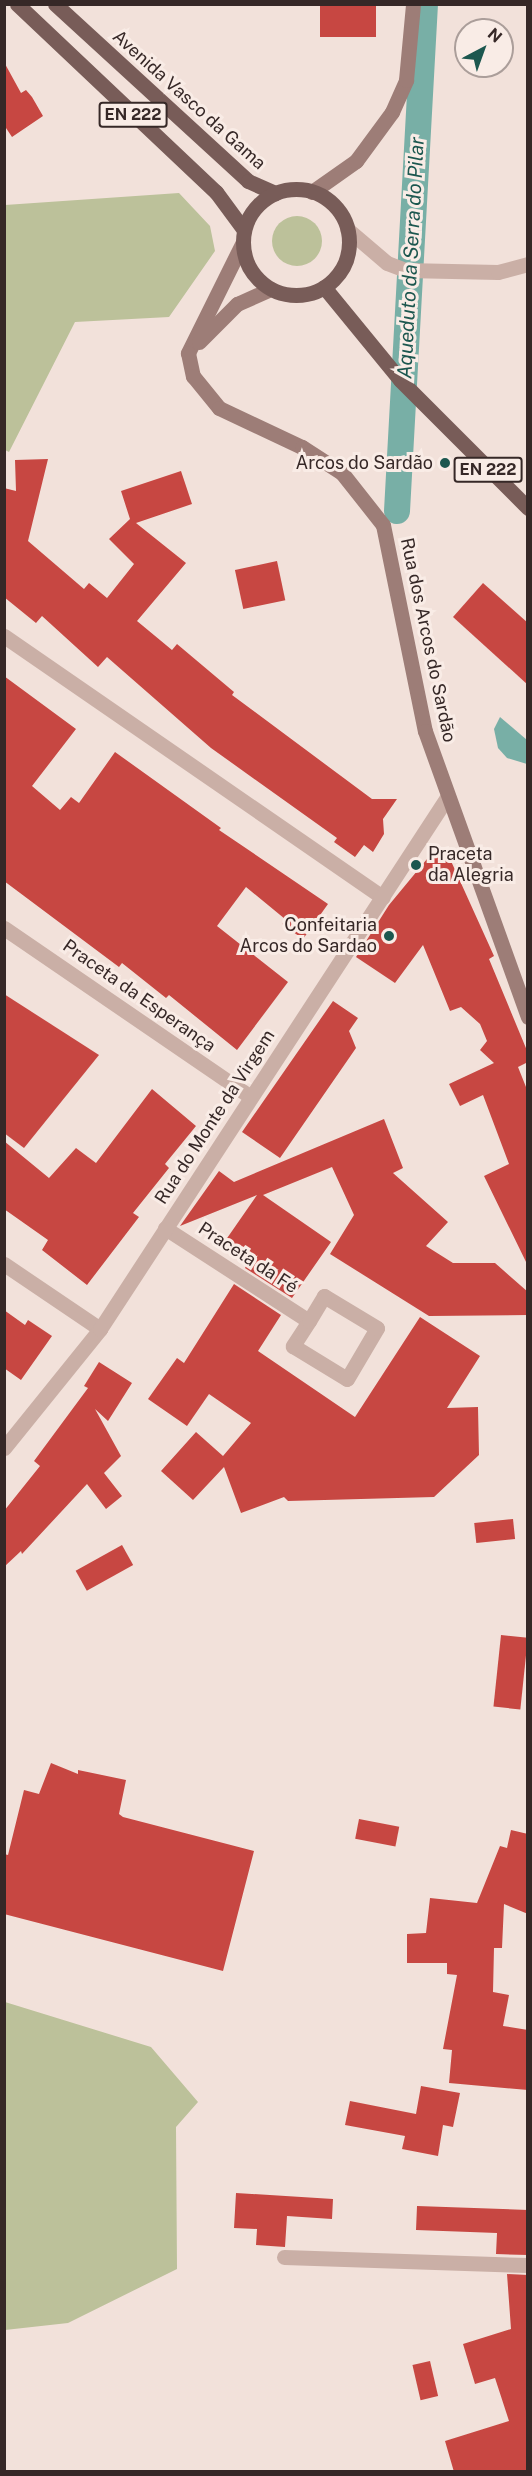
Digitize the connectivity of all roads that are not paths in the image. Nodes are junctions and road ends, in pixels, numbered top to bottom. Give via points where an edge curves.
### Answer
1 (16, 4) edge
2 (55, 4) edge
3 (413, 4) edge
4 (312, 192) junction
5 (275, 193) junction
6 (347, 229) junction
7 (243, 236) junction
8 (528, 264) edge
9 (324, 287) junction
10 (271, 289) junction
11 (188, 353) junction
12 (528, 508) edge
13 (4, 636) edge
14 (446, 799) junction
15 (383, 897) junction
16 (4, 928) edge
17 (528, 1017) edge
18 (251, 1097) junction
19 (165, 1228) junction
20 (4, 1264) edge
21 (309, 1321) junction
22 (100, 1329) junction
23 (4, 1448) edge
24 (284, 2257) dead end
25 (528, 2265) edge

1 - 7 main road, EN 222 via 216,192
2 - 5 main road, Avenida Vasco da Gama / EN 222 via 248,181
3 - 4 main road via 406,80 392,112 356,161
4 - 5 main road, Avenida Vasco da Gama / EN 222
4 - 6 main road via 328,200
5 - 7 main road, Avenida Vasco da Gama via 255,208
6 - 8 street via 387,263 405,270 498,272
6 - 9 main road via 345,262
7 - 10 main road, EN 222 via 250,270
7 - 11 main road
9 - 10 main road via 304,295
9 - 12 main road, EN 222 via 400,381
10 - 11 main road via 237,304
11 - 14 main road, Rua dos Arcos do Sardão via 194,376 219,408 302,447 342,473 383,525 425,731
13 - 15 street
14 - 15 street, Rua do Monte da Virgem
14 - 17 main road, Rua dos Arcos do Sardão
15 - 18 street, Rua do Monte da Virgem
16 - 18 street, Praceta da Esperança
18 - 19 street, Rua do Monte da Virgem
19 - 21 street, Praceta da Fé
19 - 22 street, Rua do Monte da Virgem
20 - 22 street
21 - 21 street, Praceta da Fé via 294,1346 346,1379 377,1328 324,1296
22 - 23 street, Rua do Monte da Virgem
24 - 25 street

